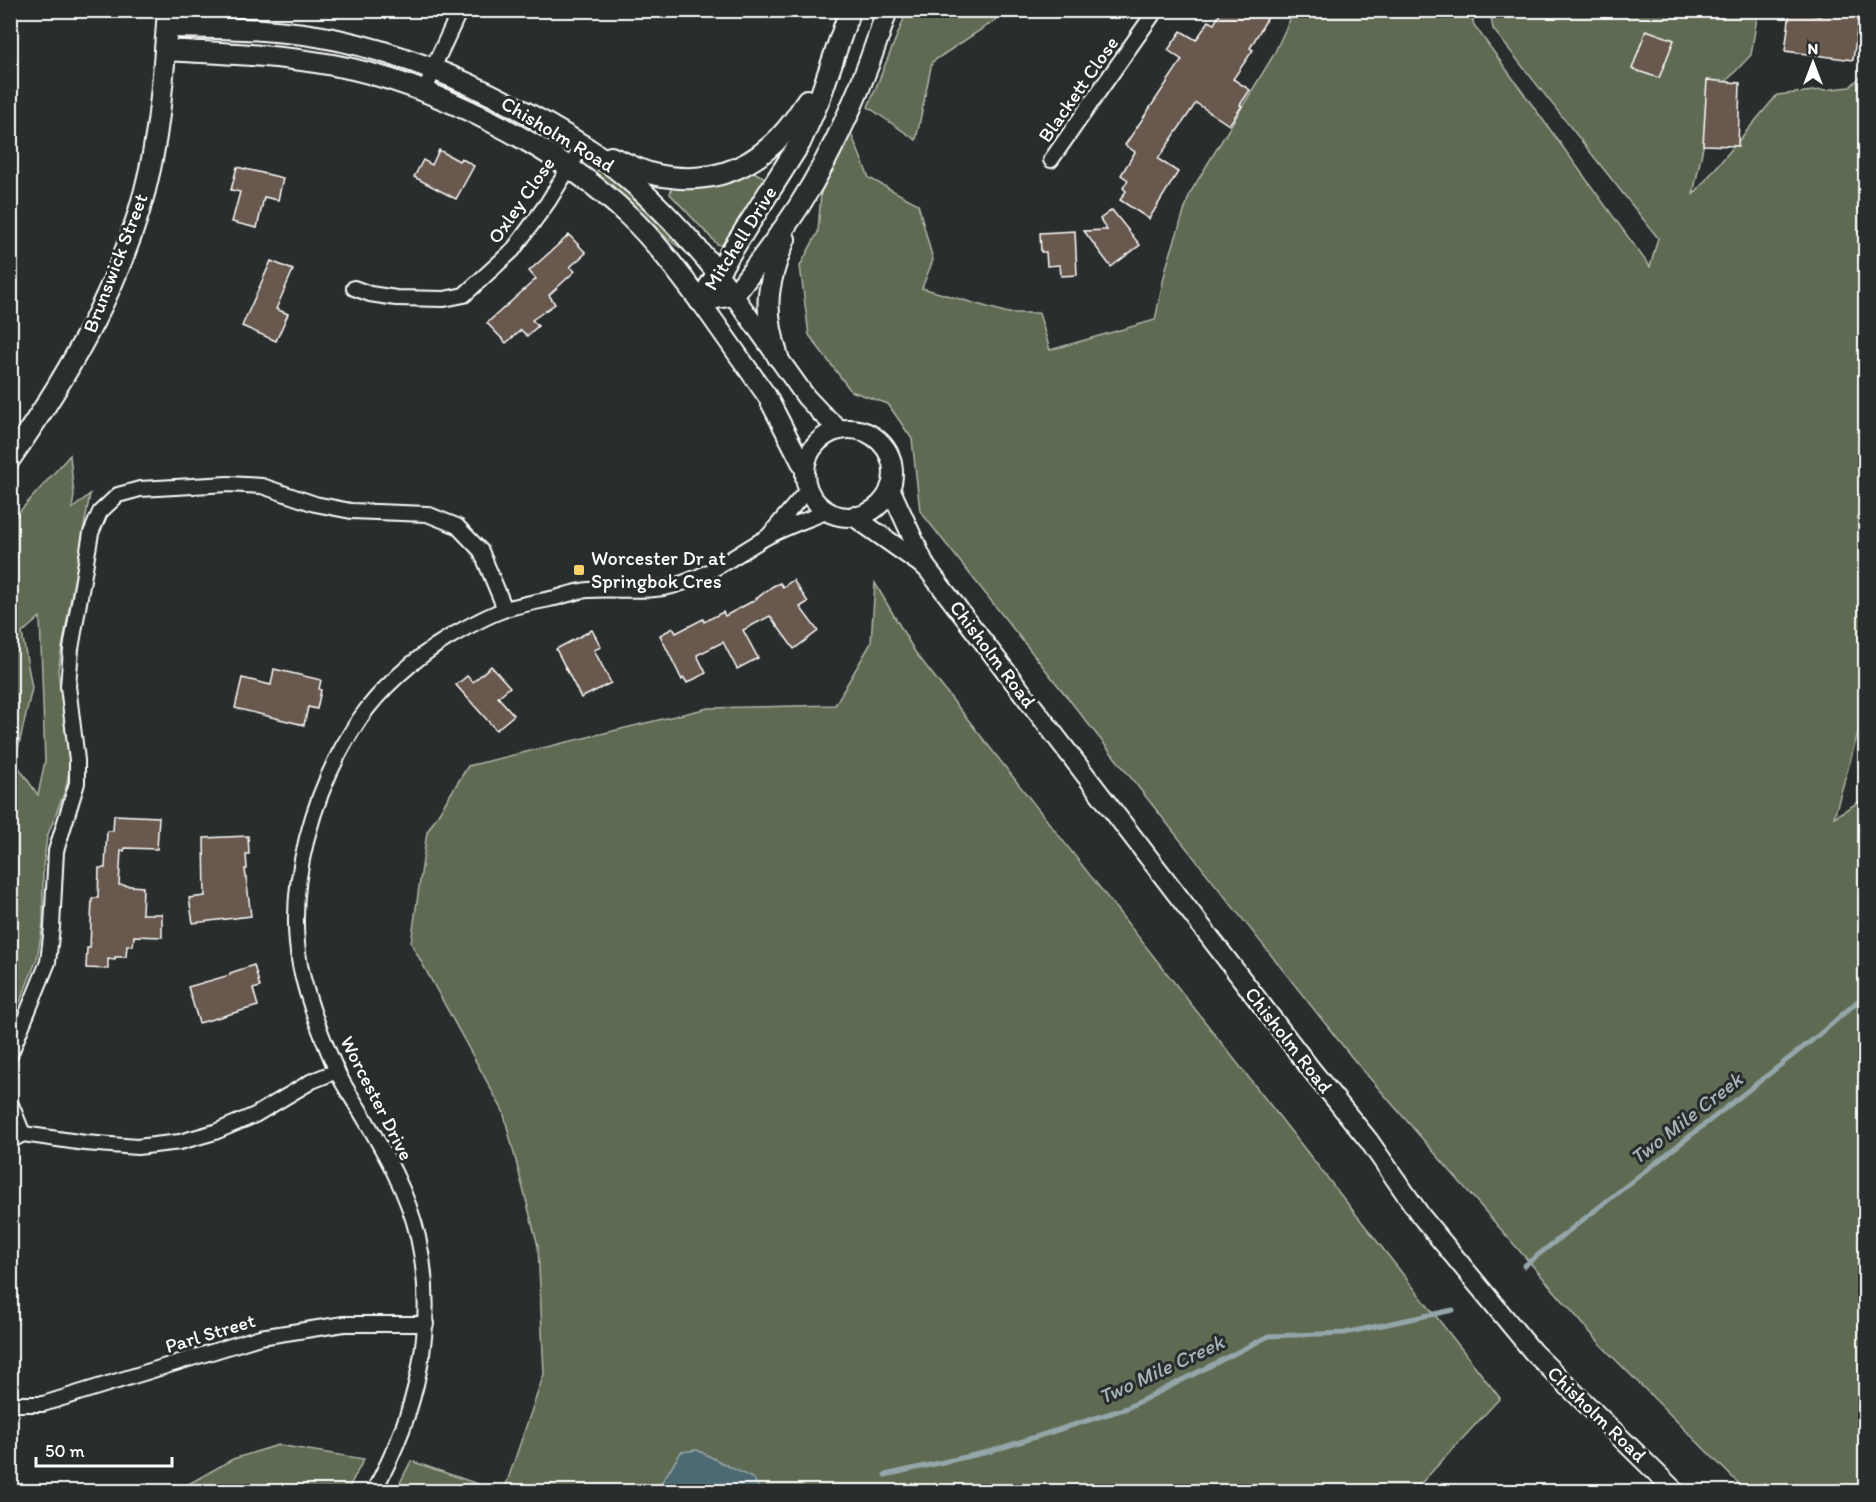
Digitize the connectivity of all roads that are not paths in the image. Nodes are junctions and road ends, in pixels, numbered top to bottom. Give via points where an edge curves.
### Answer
1 (460, 10) edge
2 (850, 10) edge
3 (887, 10) edge
4 (1156, 10) edge
5 (167, 19) edge
6 (838, 48) junction
7 (165, 50) junction
8 (433, 68) junction
9 (426, 91) junction
10 (583, 145) junction
11 (1051, 160) dead end
12 (568, 167) junction
13 (799, 206) junction
14 (717, 272) junction
15 (354, 288) dead end
16 (734, 295) junction
17 (700, 301) junction
18 (778, 357) junction
19 (840, 430) junction
20 (10, 459) edge
21 (805, 470) junction
22 (890, 488) junction
23 (808, 489) junction
24 (828, 511) junction
25 (853, 516) junction
26 (768, 536) junction
27 (926, 567) junction
28 (505, 609) junction
29 (10, 1055) edge
30 (337, 1071) junction
31 (10, 1102) edge
32 (17, 1138) edge
33 (426, 1324) junction
34 (10, 1404) edge
35 (373, 1491) edge
36 (1676, 1491) edge

1 - 8 street
2 - 6 main road, Mitchell Drive
3 - 13 main road, Mitchell Drive via 843,125
4 - 11 street, Blackett Close
5 - 7 main road, Brunswick Street
5 - 8 main road, Chisholm Road via 338,40
6 - 10 main road via 782,137 738,168 712,177 682,179 651,174
6 - 14 main road, Mitchell Drive via 800,143
7 - 9 main road, Chisholm Road via 334,65
7 - 20 main road, Brunswick Street via 150,169 134,228 86,338 49,404
8 - 9 street
8 - 10 main road, Chisholm Road via 481,88
9 - 12 main road, Chisholm Road via 482,117
10 - 12 street, Oxley Close
10 - 14 main road, Chisholm Road via 654,202
12 - 15 street, Oxley Close via 513,250 464,295 444,299 396,298
12 - 17 main road, Chisholm Road via 630,217
13 - 16 main road, Mitchell Drive
13 - 18 main road via 777,260 768,299 768,317
14 - 16 street, Chisholm Road
14 - 17 main road, Mitchell Drive
16 - 17 main road, Mitchell Drive
16 - 18 street, Chisholm Road
17 - 21 street, Chisholm Road via 767,396
18 - 19 street, Chisholm Road via 806,397
19 - 21 street via 815,444
19 - 22 street via 863,431 882,444 892,465
21 - 23 street
22 - 25 street via 875,507
22 - 27 street, Chisholm Road
23 - 24 street
23 - 26 street, Worcester Drive
24 - 25 street
24 - 26 street, Worcester Drive
25 - 27 street, Chisholm Road
26 - 28 street, Worcester Drive via 710,573 662,588 586,590
27 - 36 street, Chisholm Road via 1476,1284 1533,1352
28 - 29 street via 481,551 457,526 427,514 351,511 262,486 140,489 118,495 100,512 91,533 70,648 68,686 77,783 56,851 48,963
28 - 30 street, Worcester Drive via 447,639 392,680 359,719 316,807 302,853 296,906 300,964
30 - 32 street via 255,1115 180,1142 137,1147
30 - 33 street, Worcester Drive via 378,1141 409,1207 424,1269
31 - 32 street
33 - 34 street, Parl Street via 344,1324 261,1337 43,1404
33 - 35 street, Worcester Drive via 408,1417

